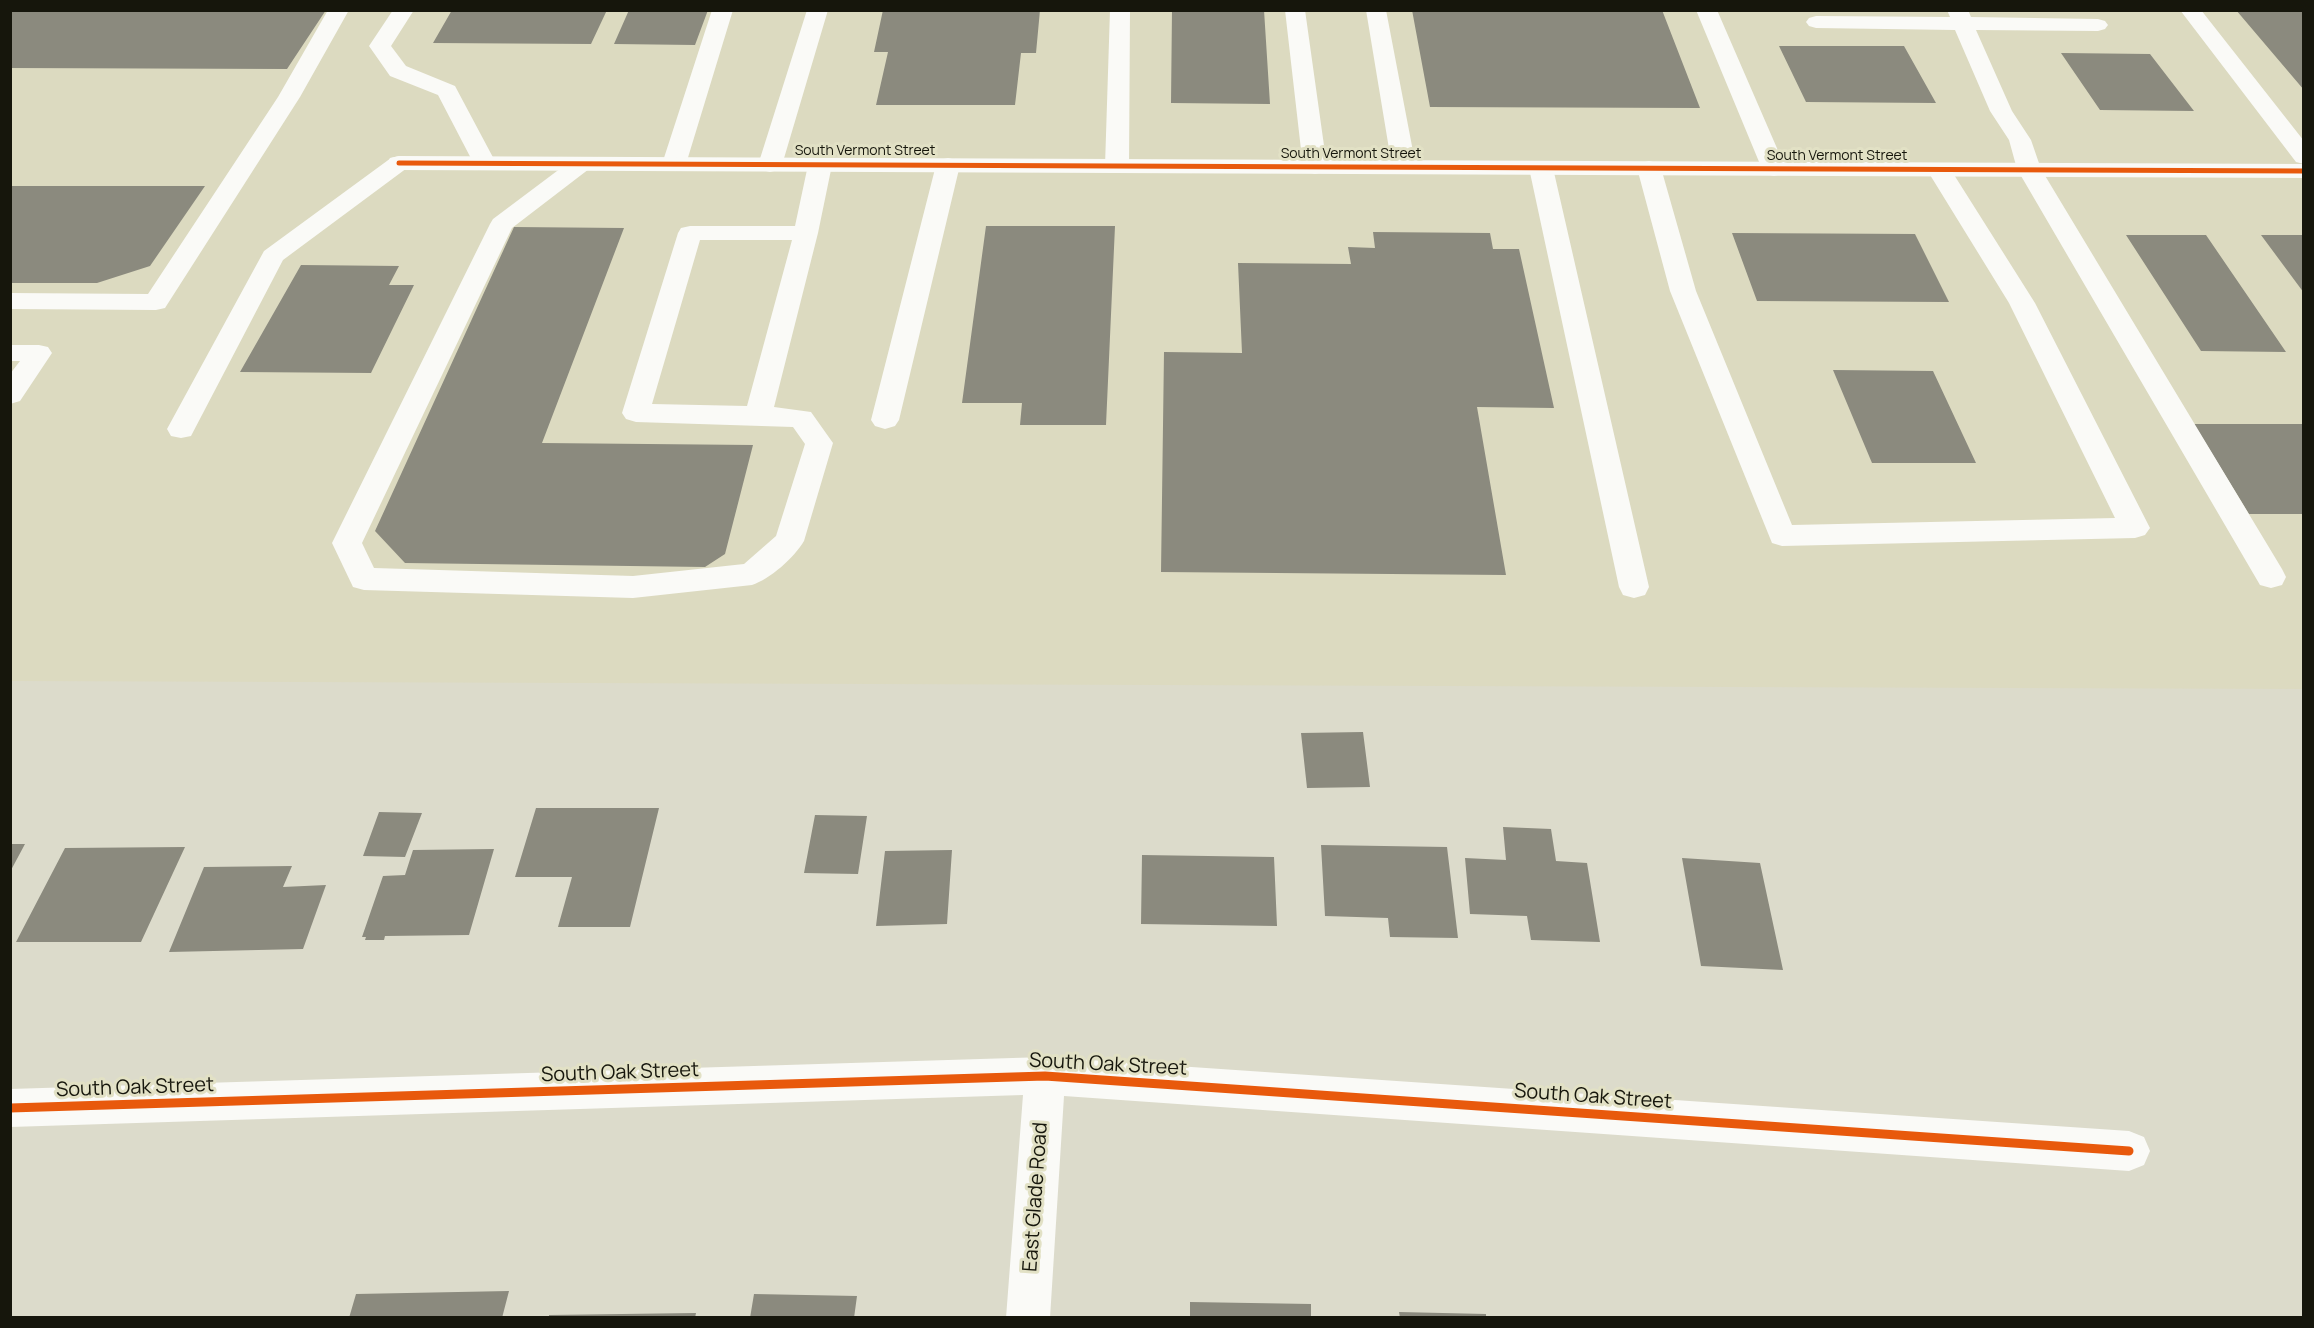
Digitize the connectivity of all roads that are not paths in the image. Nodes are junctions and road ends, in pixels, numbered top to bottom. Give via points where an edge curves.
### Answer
1 (339, 10) edge
2 (404, 10) edge
3 (723, 10) edge
4 (818, 10) edge
5 (1120, 10) edge
6 (1295, 10) edge
7 (1376, 10) edge
8 (1706, 10) edge
9 (2190, 10) edge
10 (1960, 17) edge
11 (1816, 22) dead end
12 (2098, 25) dead end
13 (2304, 157) edge
14 (399, 163) joint
15 (484, 164) junction
16 (581, 164) junction
17 (674, 164) junction
18 (770, 165) junction
19 (820, 165) junction
20 (948, 165) junction
21 (1117, 166) junction
22 (1315, 167) junction
23 (1404, 167) junction
24 (1541, 168) junction
25 (1649, 168) junction
26 (1774, 169) junction
27 (2029, 169) junction
28 (1939, 170) junction
29 (2304, 171) edge
30 (806, 233) junction
31 (10, 301) edge
32 (10, 353) edge
33 (10, 395) edge
34 (758, 415) junction
35 (885, 420) dead end
36 (181, 429) dead end
37 (2271, 577) dead end
38 (1634, 587) dead end
39 (1045, 1076) junction
40 (10, 1108) edge
41 (2129, 1151) dead end
42 (1028, 1317) edge

1 - 31 lane via 289,97 156,302
2 - 15 lane via 380,46 398,71 447,91
3 - 17 lane
4 - 18 lane
5 - 21 lane
6 - 22 lane
7 - 23 lane
8 - 26 lane
9 - 13 lane
10 - 11 lane
10 - 12 lane
10 - 27 lane via 2001,111 2020,140
14 - 15 street, South Vermont Street
14 - 36 lane via 273,256
15 - 16 street, South Vermont Street
16 - 17 street, South Vermont Street
16 - 34 lane via 502,224 347,543 364,579 633,587 752,574 789,541 819,443 801,418
17 - 18 street, South Vermont Street
18 - 19 street, South Vermont Street
19 - 20 street, South Vermont Street
19 - 30 lane
20 - 21 street, South Vermont Street
20 - 35 lane
21 - 22 street, South Vermont Street
22 - 23 street, South Vermont Street
23 - 24 street, South Vermont Street
24 - 25 street, South Vermont Street
24 - 38 lane
25 - 26 street, South Vermont Street
25 - 28 lane via 1683,291 1782,536 2135,528 2022,303
26 - 28 street, South Vermont Street
27 - 28 street, South Vermont Street
27 - 29 street, South Vermont Street
27 - 37 lane
30 - 34 lane
30 - 34 lane via 690,233 636,413
32 - 33 lane via 39,353
39 - 40 street, South Oak Street
39 - 41 street, South Oak Street
39 - 42 street, East Glade Road

